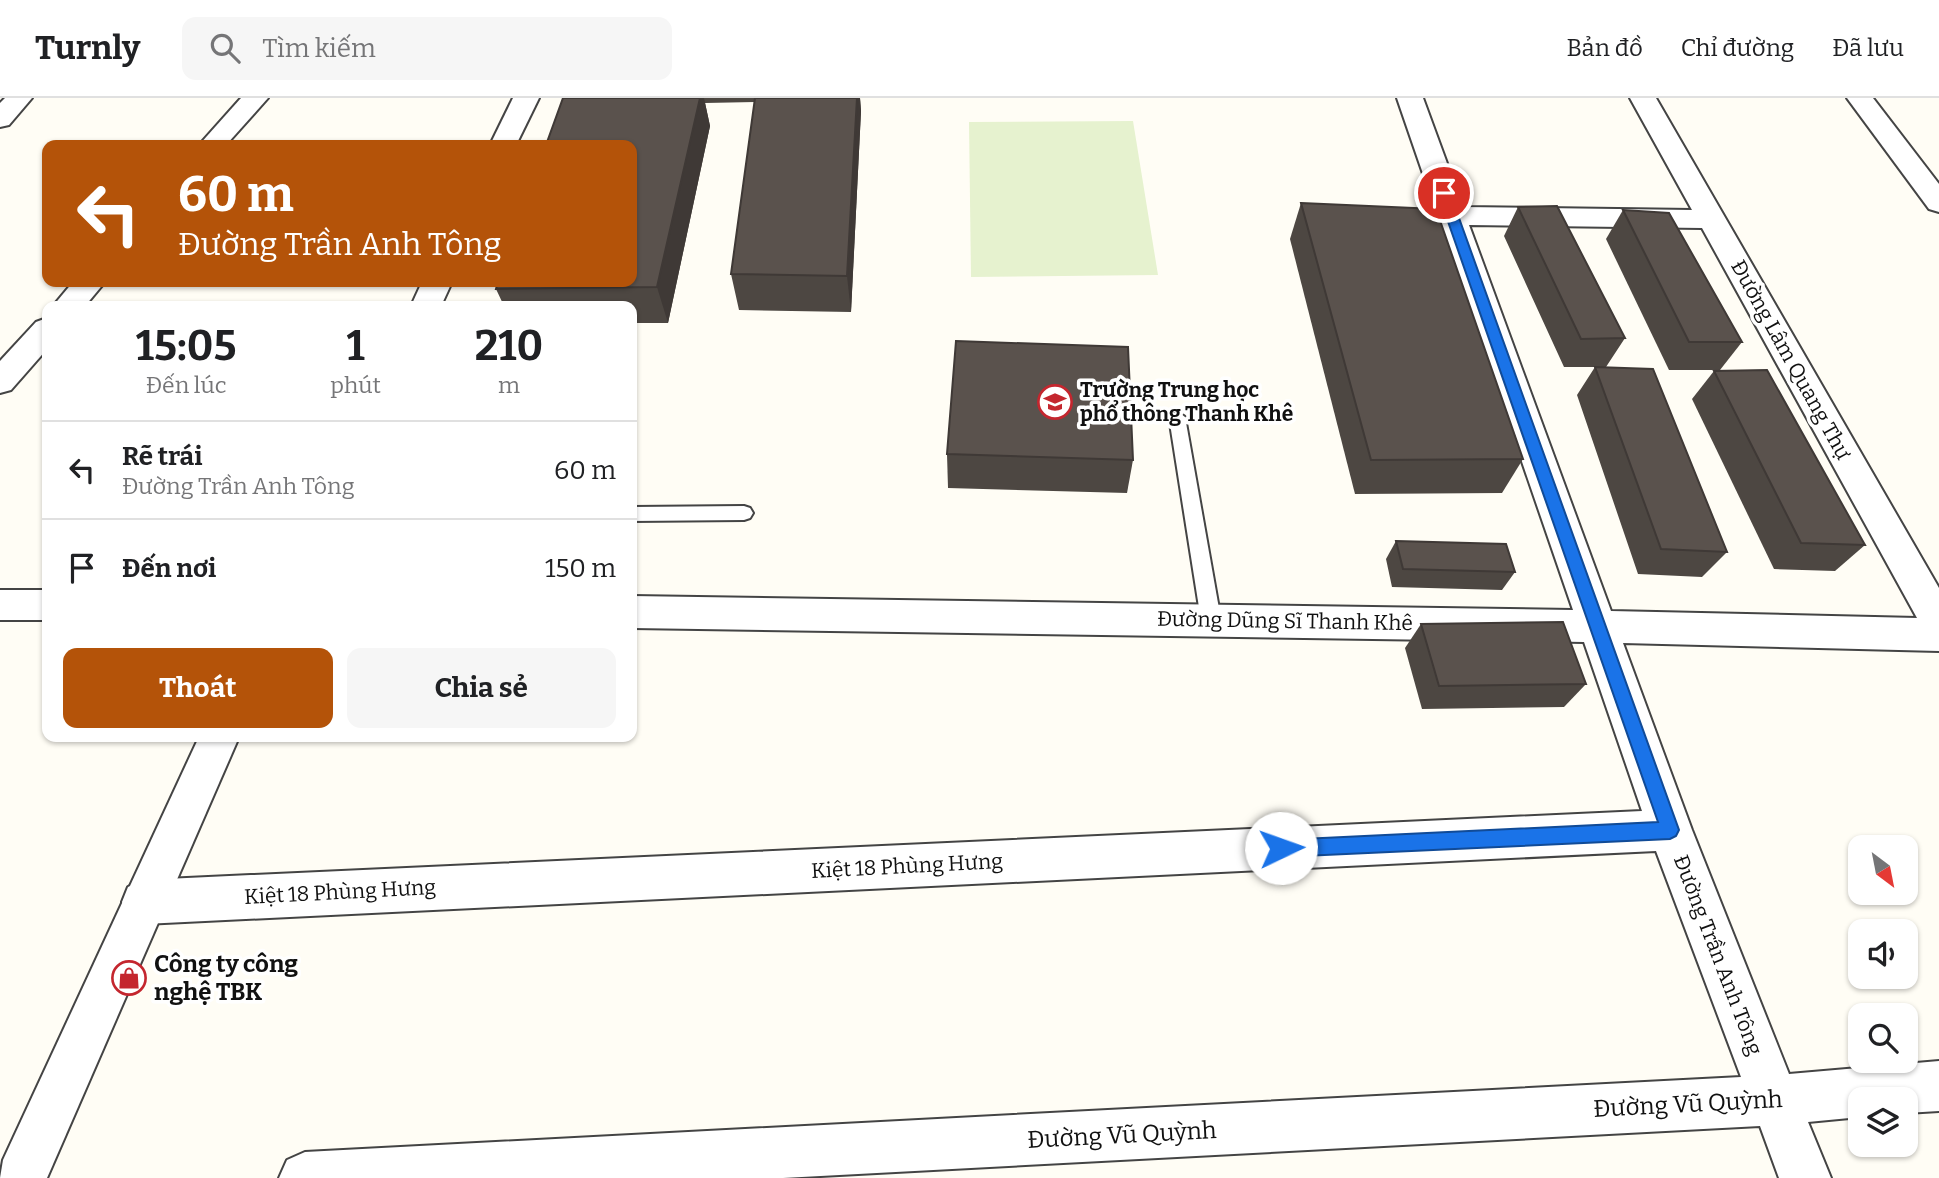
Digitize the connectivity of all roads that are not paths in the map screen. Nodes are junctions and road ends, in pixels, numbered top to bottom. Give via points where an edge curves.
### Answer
1 (19, 98) edge
2 (255, 98) edge
3 (526, 98) edge
4 (1410, 98) edge
5 (1643, 98) edge
6 (1860, 98) edge
7 (0, 119) edge
8 (217, 140) edge
9 (505, 140) edge
10 (1939, 203) edge
11 (1452, 216) junction
12 (1711, 219) junction
13 (85, 287) edge
14 (73, 301) edge
15 (42, 335) edge
16 (0, 382) edge
17 (1177, 417) dead end
18 (744, 513) dead end
19 (637, 514) edge
20 (0, 605) edge
21 (42, 605) edge
22 (637, 612) edge
23 (1210, 620) junction
24 (1939, 622) edge
25 (1598, 626) junction
26 (1939, 635) edge
27 (217, 742) edge
28 (1670, 830) junction
29 (144, 902) junction
30 (1939, 1086) edge
31 (1775, 1100) junction
32 (21, 1178) edge
33 (305, 1178) edge
34 (1805, 1178) edge

1 - 7 street
2 - 8 street
3 - 9 street
4 - 11 street, Đường Trần Anh Tông
5 - 12 street, Đường Lâm Quang Thự
6 - 10 street
11 - 12 street
11 - 25 street, Đường Trần Anh Tông
12 - 24 street, Đường Lâm Quang Thự
13 - 14 street
15 - 16 street
17 - 23 lane
18 - 19 lane
20 - 21 street
22 - 23 street, Đường Dũng Sĩ Thanh Khê
23 - 25 street, Đường Dũng Sĩ Thanh Khê
25 - 26 street, Đường Dũng Sĩ Thanh Khê
25 - 28 street, Đường Trần Anh Tông
27 - 29 street
28 - 29 street, Kiệt 18 Phùng Hưng
28 - 31 street, Đường Trần Anh Tông
29 - 32 street
30 - 31 street, Đường Vũ Quỳnh
31 - 33 street, Đường Vũ Quỳnh
31 - 34 street, Đường Trần Anh Tông

